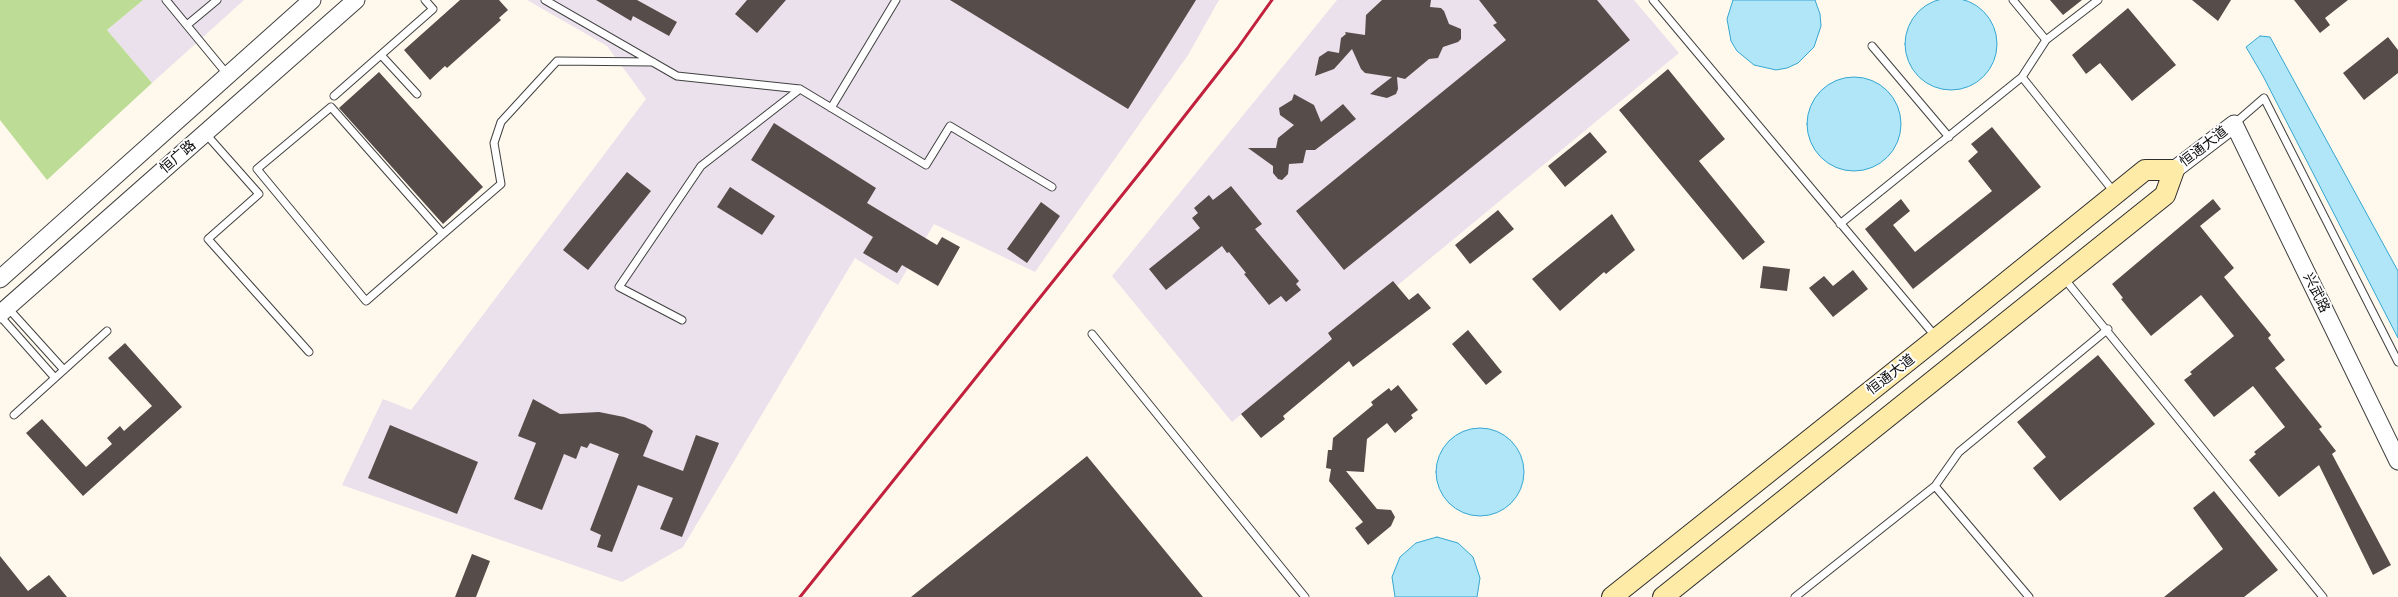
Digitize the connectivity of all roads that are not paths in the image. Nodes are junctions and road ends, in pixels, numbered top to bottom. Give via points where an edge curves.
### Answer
1 (166, 0) edge
2 (217, 0) edge
3 (312, 0) edge
4 (356, 0) edge
5 (425, 0) edge
6 (545, 0) edge
7 (896, 0) edge
8 (1653, 0) edge
9 (2013, 0) edge
10 (2098, 0) edge
11 (187, 25) junction
12 (2046, 40) junction
13 (1872, 46) dead end
14 (381, 55) junction
15 (653, 62) junction
16 (228, 74) junction
17 (2022, 77) junction
18 (800, 89) junction
19 (417, 94) dead end
20 (334, 96) dead end
21 (831, 108) junction
22 (2234, 124) junction
23 (205, 133) junction
24 (1949, 137) junction
25 (2174, 170) junction
26 (1052, 187) dead end
27 (2115, 193) junction
28 (1840, 224) junction
29 (443, 234) junction
30 (2062, 276) junction
31 (0, 279) edge
32 (2, 312) edge
33 (682, 320) dead end
34 (2108, 329) junction
35 (107, 331) dead end
36 (1092, 334) dead end
37 (1938, 338) junction
38 (309, 352) dead end
39 (2398, 362) edge
40 (64, 370) junction
41 (55, 378) junction
42 (14, 414) dead end
43 (2398, 461) edge
44 (1935, 486) junction
45 (1304, 597) edge
46 (1612, 597) edge
47 (1663, 597) edge
48 (1795, 597) edge
49 (2029, 597) edge
50 (2323, 597) edge

1 - 11 lane
2 - 11 lane
3 - 16 street, 恒广路
4 - 23 street, 恒广路
5 - 14 lane via 433,9
6 - 15 lane
7 - 21 lane
8 - 28 lane
9 - 12 lane
10 - 12 lane
11 - 16 lane
12 - 17 lane
13 - 24 lane
14 - 19 lane
14 - 20 lane
15 - 18 lane via 677,76
15 - 29 lane via 557,60 501,122 494,143 501,184
16 - 31 street, 恒广路
17 - 24 lane
17 - 27 lane
18 - 21 lane
18 - 33 lane via 701,166 618,287
21 - 26 lane via 926,165 950,126
22 - 25 street, 恒通大道
22 - 39 lane via 2264,98
22 - 43 street, 兴武路
23 - 32 street, 恒广路
23 - 38 lane via 259,194 208,239
24 - 28 lane
25 - 27 main road, 恒通大道 via 2145,170
25 - 30 main road, 恒通大道 via 2165,195
27 - 37 main road, 恒通大道
28 - 37 lane
29 - 29 lane via 366,301 257,169 332,107
30 - 34 lane
30 - 47 main road, 恒通大道
32 - 40 lane
32 - 41 lane
34 - 44 lane via 1959,452
34 - 50 lane
35 - 40 lane
36 - 45 lane
37 - 46 main road, 恒通大道
40 - 41 lane
41 - 42 lane
44 - 48 lane
44 - 49 lane

